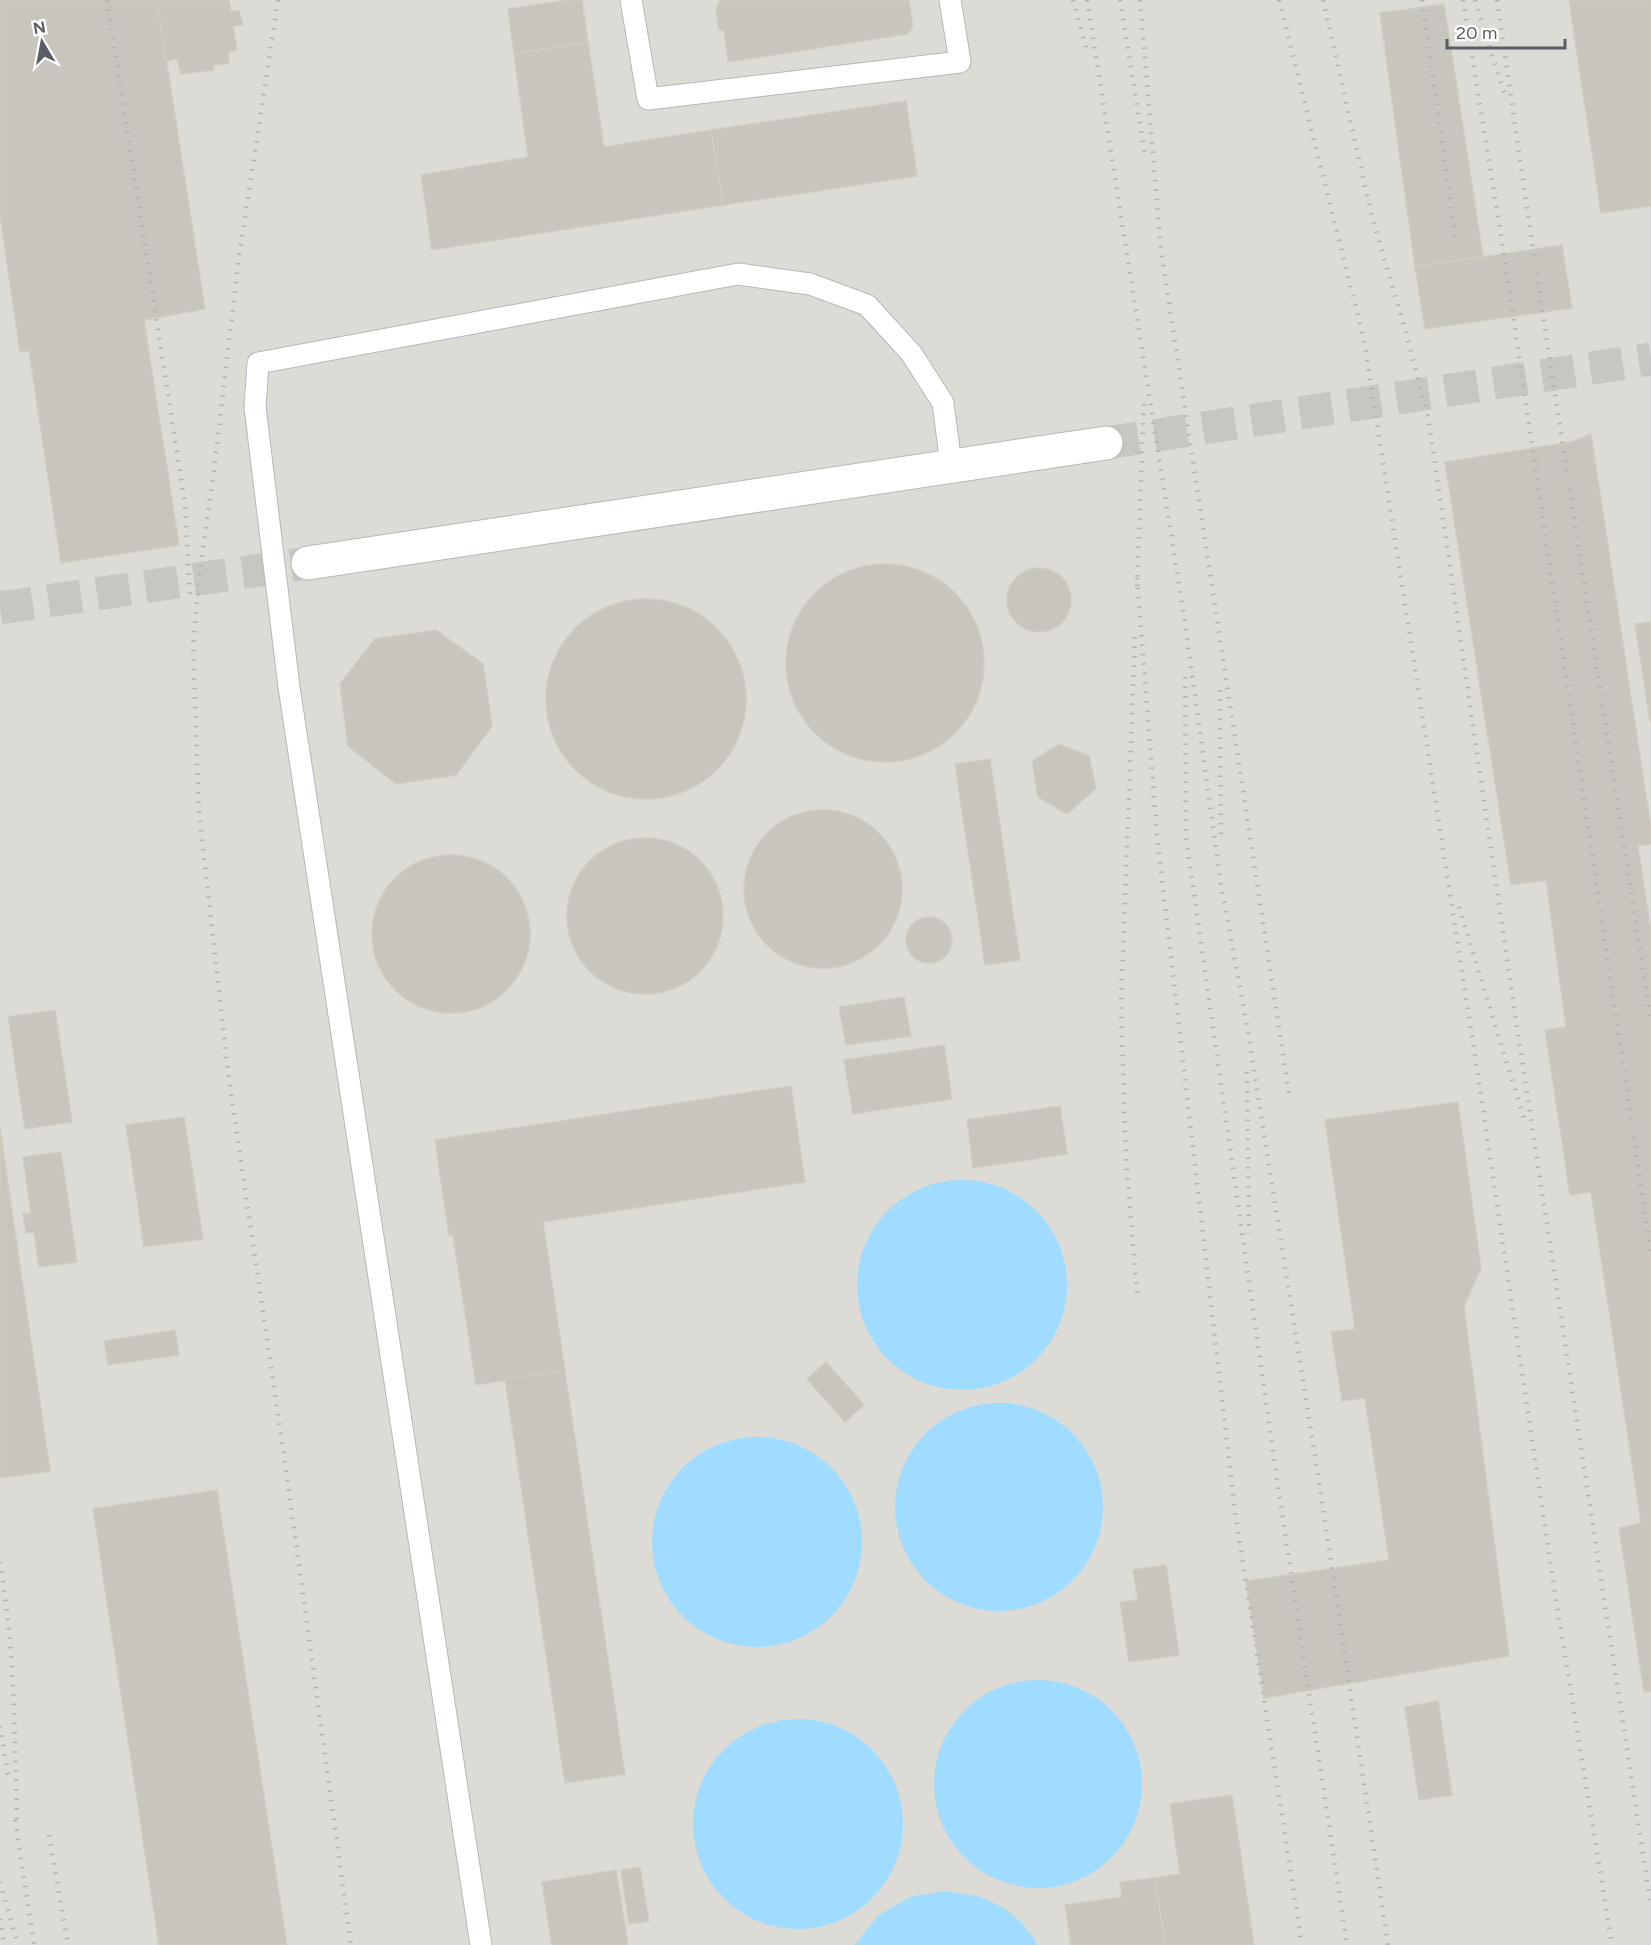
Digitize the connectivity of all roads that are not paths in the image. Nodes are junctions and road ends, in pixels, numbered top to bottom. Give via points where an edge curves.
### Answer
1 (631, 0) edge
2 (950, 0) edge
3 (1106, 443) tunnel mouth
4 (951, 465) junction
5 (308, 563) tunnel mouth
6 (481, 1945) edge

1 - 2 lane via 648,99 960,62
3 - 4 street
4 - 5 street
4 - 6 lane via 943,403 911,353 867,305 810,284 738,274 258,363 255,407 289,687

